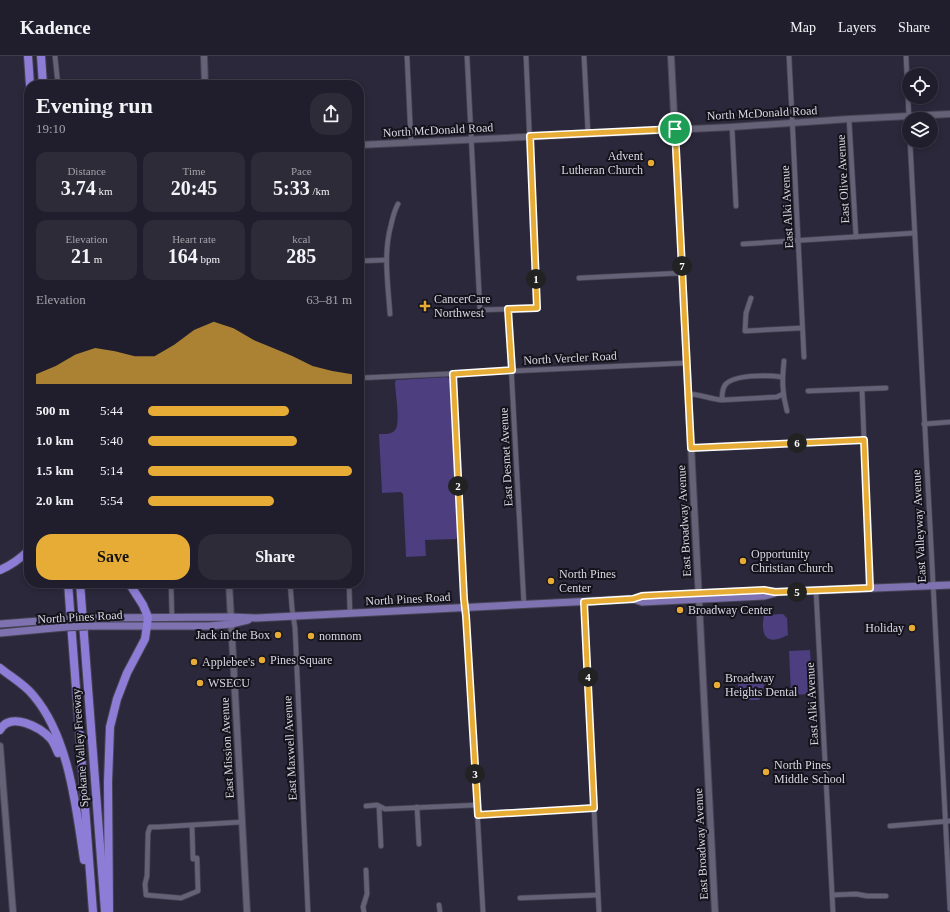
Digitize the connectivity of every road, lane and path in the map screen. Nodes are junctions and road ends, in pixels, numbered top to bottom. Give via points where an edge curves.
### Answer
1 (28, 56) edge
2 (41, 56) edge
3 (56, 56) edge
4 (204, 56) edge
5 (408, 56) edge
6 (467, 56) edge
7 (526, 56) edge
8 (584, 56) edge
9 (671, 56) edge
10 (789, 56) edge
11 (906, 56) edge
12 (30, 80) edge
13 (43, 80) edge
14 (58, 80) edge
15 (205, 80) edge
16 (909, 112) edge
17 (950, 114) edge
18 (938, 115) edge
19 (902, 117) edge
20 (849, 119) junction
21 (793, 123) junction
22 (732, 127) junction
23 (675, 129) junction
24 (588, 133) junction
25 (530, 136) junction
26 (470, 139) junction
27 (411, 142) junction
28 (364, 145) edge
29 (910, 148) edge
30 (398, 204) dead end
31 (736, 206) dead end
32 (915, 233) junction
33 (856, 237) junction
34 (799, 240) junction
35 (743, 244) dead end
36 (386, 260) junction
37 (364, 261) edge
38 (682, 273) junction
39 (579, 278) dead end
40 (751, 298) dead end
41 (508, 309) junction
42 (390, 314) dead end
43 (802, 328) junction
44 (804, 357) dead end
45 (784, 361) dead end
46 (686, 362) junction
47 (512, 370) junction
48 (453, 374) junction
49 (782, 377) junction
50 (364, 378) edge
51 (886, 388) dead end
52 (862, 389) junction
53 (808, 391) dead end
54 (688, 394) junction
55 (783, 394) junction
56 (722, 400) junction
57 (787, 411) dead end
58 (950, 422) edge
59 (924, 424) junction
60 (864, 440) junction
61 (691, 448) junction
62 (24, 555) edge
63 (2, 569) edge
64 (950, 585) edge
65 (933, 586) junction
66 (68, 588) edge
67 (80, 588) edge
68 (132, 588) edge
69 (171, 588) edge
70 (229, 588) edge
71 (290, 588) edge
72 (349, 588) edge
73 (870, 588) junction
74 (816, 591) junction
75 (699, 596) junction
76 (584, 602) junction
77 (524, 605) junction
78 (465, 607) junction
79 (350, 613) junction
80 (293, 616) junction
81 (172, 618) junction
82 (0, 619) edge
83 (148, 621) junction
84 (231, 621) junction
85 (14, 623) junction
86 (0, 624) edge
87 (0, 633) edge
88 (0, 668) edge
89 (0, 730) edge
90 (0, 746) edge
91 (74, 791) junction
92 (477, 804) junction
93 (366, 806) dead end
94 (379, 806) junction
95 (417, 807) junction
96 (594, 808) junction
97 (478, 815) junction
98 (242, 822) junction
99 (948, 822) edge
100 (192, 824) junction
101 (890, 826) dead end
102 (419, 844) dead end
103 (381, 846) dead end
104 (366, 870) dead end
105 (598, 895) junction
106 (832, 895) junction
107 (886, 896) dead end
108 (520, 898) dead end
109 (440, 905) dead end
110 (950, 909) edge
111 (13, 912) edge
112 (92, 912) edge
113 (105, 912) edge
114 (110, 912) edge
115 (246, 912) edge
116 (308, 912) edge
117 (364, 912) edge
118 (440, 912) edge
119 (483, 912) edge
120 (599, 912) edge
121 (715, 912) edge
122 (833, 912) edge

1 - 12 highway
2 - 13 highway
3 - 14 street
4 - 15 street
5 - 27 street
6 - 26 street
7 - 25 street
8 - 24 street
9 - 23 street, East Broadway Avenue
10 - 21 street, East Alki Avenue
11 - 16 street
17 - 18 street, North McDonald Road
19 - 20 street, North McDonald Road
20 - 21 street, North McDonald Road
20 - 33 street, East Olive Avenue
21 - 22 street, North McDonald Road
21 - 34 street, East Alki Avenue
22 - 23 street, North McDonald Road
22 - 31 street
23 - 24 street, North McDonald Road
23 - 38 street, East Broadway Avenue
24 - 25 street, North McDonald Road
25 - 26 street, North McDonald Road
25 - 41 street via 537,308
26 - 27 street, North McDonald Road
26 - 41 street via 480,310
27 - 28 street, North McDonald Road
29 - 32 street, East Valleyway Avenue
30 - 36 street via 388,234
32 - 33 street
32 - 59 street, East Valleyway Avenue
33 - 34 street
34 - 35 street
34 - 43 street, East Alki Avenue
36 - 37 street
36 - 42 street
38 - 39 street
38 - 46 street, East Broadway Avenue
40 - 43 street via 746,313 745,331
41 - 47 street, East Desmet Avenue
43 - 44 street, East Alki Avenue
45 - 49 street
46 - 47 street, North Vercler Road
46 - 54 street, East Broadway Avenue
47 - 48 street, North Vercler Road
47 - 77 street, East Desmet Avenue
48 - 50 street, North Vercler Road
48 - 78 street
49 - 55 street
49 - 56 street via 738,377 730,380 724,386
51 - 52 street
52 - 53 street
52 - 60 street
54 - 56 street
54 - 61 street, East Broadway Avenue
55 - 56 street via 776,397
55 - 57 street
58 - 59 street
59 - 65 street, East Valleyway Avenue
60 - 61 street
60 - 73 street
61 - 75 street, East Broadway Avenue
62 - 63 highway
64 - 65 main road, North Pines Road
65 - 73 main road, North Pines Road
65 - 99 street, East Valleyway Avenue
66 - 112 highway, Spokane Valley Freeway
67 - 113 highway, Spokane Valley Freeway
68 - 83 highway via 143,605
69 - 81 street
70 - 84 street, East Mission Avenue
71 - 80 street, East Maxwell Avenue
72 - 79 street
73 - 74 main road, North Pines Road
74 - 75 main road, North Pines Road via 775,592 764,596
74 - 106 street, East Alki Avenue
75 - 76 main road, North Pines Road via 642,602 633,599
75 - 121 street, East Broadway Avenue
76 - 77 main road, North Pines Road
76 - 96 street
77 - 78 main road, North Pines Road
78 - 79 main road, North Pines Road
78 - 92 street
79 - 80 main road, North Pines Road
80 - 84 main road, North Pines Road
80 - 116 street, East Maxwell Avenue
81 - 83 main road, North Pines Road
81 - 84 main road, North Pines Road
82 - 85 main road
83 - 84 main road, North Pines Road via 209,626
83 - 85 main road, North Pines Road, bridge via 88,618
83 - 87 main road, North Pines Road, bridge
83 - 114 highway via 145,639 127,673 110,727
84 - 98 street, East Mission Avenue
85 - 86 main road, North Pines Road
88 - 91 highway via 24,686 42,705 61,746
89 - 91 highway via 2,725 13,721 27,723 44,734 55,745
90 - 111 street
91 - 112 highway
92 - 95 street
92 - 97 street
93 - 94 street
94 - 95 street via 385,809
94 - 103 street
95 - 102 street
96 - 97 street
96 - 105 street
97 - 119 street
98 - 100 street
98 - 115 street, East Mission Avenue
99 - 101 street
99 - 110 street, East Valleyway Avenue
100 - 100 street via 150,827 146,895 182,898 198,891 197,858 193,859
104 - 117 street via 367,894
105 - 108 street
105 - 120 street
106 - 107 street
106 - 122 street, East Alki Avenue
109 - 118 street

